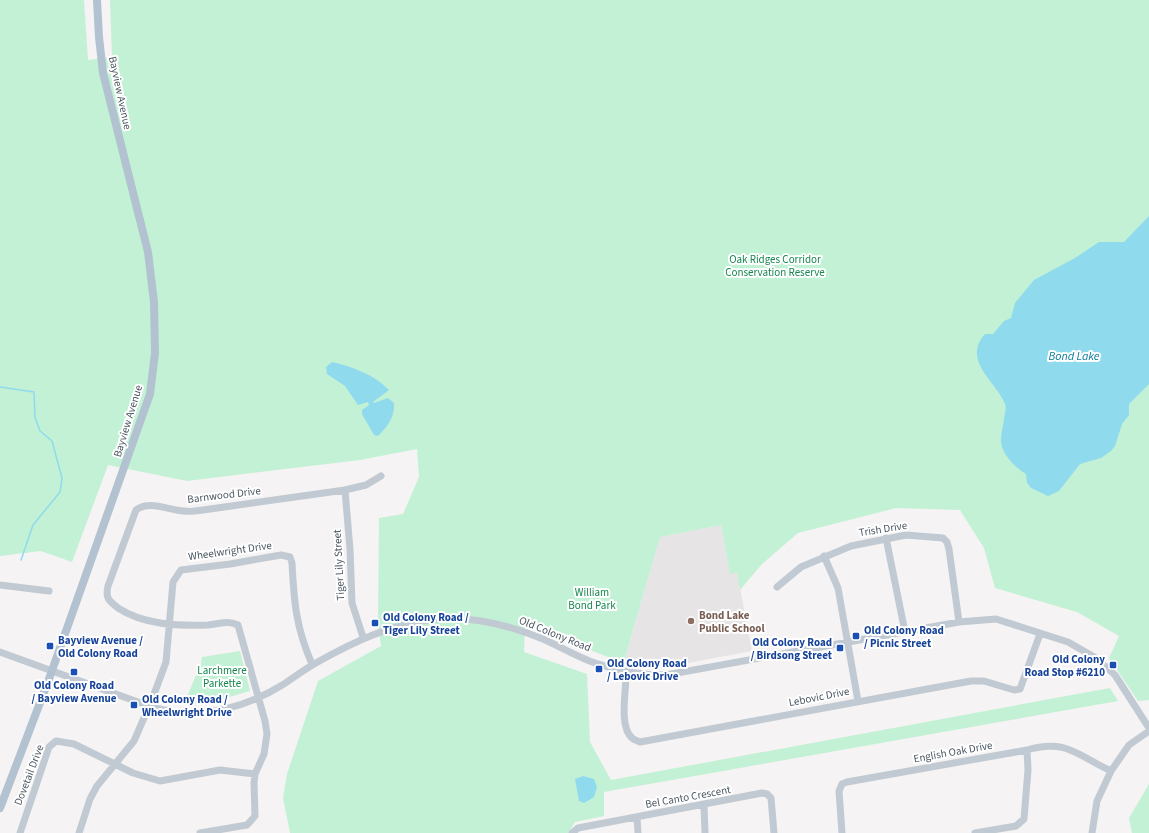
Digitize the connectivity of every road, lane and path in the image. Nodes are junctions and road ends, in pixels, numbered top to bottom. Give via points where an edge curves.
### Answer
1 (97, 0) edge
2 (381, 476) dead end
3 (345, 490) junction
4 (886, 538) junction
5 (824, 556) junction
6 (0, 584) edge
7 (777, 587) dead end
8 (49, 591) dead end
9 (959, 622) junction
10 (170, 623) junction
11 (904, 632) junction
12 (1040, 634) junction
13 (363, 637) junction
14 (848, 643) junction
15 (0, 652) edge
16 (312, 664) junction
17 (52, 670) junction
18 (626, 671) junction
19 (258, 698) junction
20 (858, 701) junction
21 (149, 706) junction
22 (1149, 730) edge
23 (1027, 750) junction
24 (115, 763) junction
25 (1111, 771) junction
26 (255, 774) junction
27 (704, 806) junction
28 (0, 808) edge
29 (638, 818) junction
30 (20, 833) edge
31 (79, 833) edge
32 (200, 833) edge
33 (572, 833) edge
34 (638, 833) edge
35 (705, 833) edge
36 (774, 833) edge
37 (842, 833) edge
38 (975, 833) edge
39 (1092, 833) edge

1 - 17 main road, Bayview Avenue via 103,74 148,252 154,302 155,353 145,412
2 - 3 street, Barnwood Drive via 366,485
3 - 10 street, Barnwood Drive via 203,510 185,511 141,506 136,510 106,595 108,601 132,615 154,622
3 - 13 street, Tiger Lily Street via 352,603
4 - 5 street, Trish Drive via 850,546
4 - 9 street, Trish Drive via 906,535 943,538 947,542
4 - 11 street
5 - 7 street, Trish Drive via 801,567
5 - 14 street via 838,588
6 - 8 street
9 - 11 street, Old Colony Road
9 - 12 street, Old Colony Road via 996,619
10 - 16 street, Wheelwright Drive via 174,582 181,570 287,555 292,563 298,628
10 - 19 street, Barnwood Drive via 200,625 226,622 238,625
10 - 21 street, Wheelwright Drive via 166,662
11 - 14 street, Old Colony Road
12 - 20 street, Lebovic Drive via 1020,690 984,680
12 - 22 street, Old Colony Road via 1068,642 1096,658 1115,675
13 - 16 street, Old Colony Road
13 - 18 street, Old Colony Road via 414,622 438,619 473,620 516,629 594,663
14 - 18 street, Old Colony Road via 666,675
14 - 20 street
15 - 17 street, Old Colony Road
16 - 19 street, Old Colony Road
17 - 21 street, Old Colony Road
17 - 28 main road, Bayview Avenue
18 - 20 street, Lebovic Drive via 627,731 632,738 640,742
19 - 21 street, Old Colony Road via 236,707 196,714 165,711
19 - 26 street via 267,734 264,754
21 - 24 street, Wheelwright Drive via 134,741
22 - 25 street via 1129,745
23 - 25 street, English Oak Drive via 1056,745
23 - 37 street, English Oak Drive via 842,784 839,791
23 - 38 street via 1024,819 1016,826
24 - 26 street via 138,775 160,781 220,770
24 - 30 street, Dovetail Drive via 74,744 56,741 49,747
24 - 31 street, Wheelwright Drive via 90,799
25 - 39 street via 1097,801
26 - 32 street via 255,816 252,821
27 - 29 street, Bel Canto Crescent
27 - 35 street
27 - 36 street, Bel Canto Crescent via 767,794 771,796
29 - 33 street, Bel Canto Crescent via 578,828
29 - 34 street

